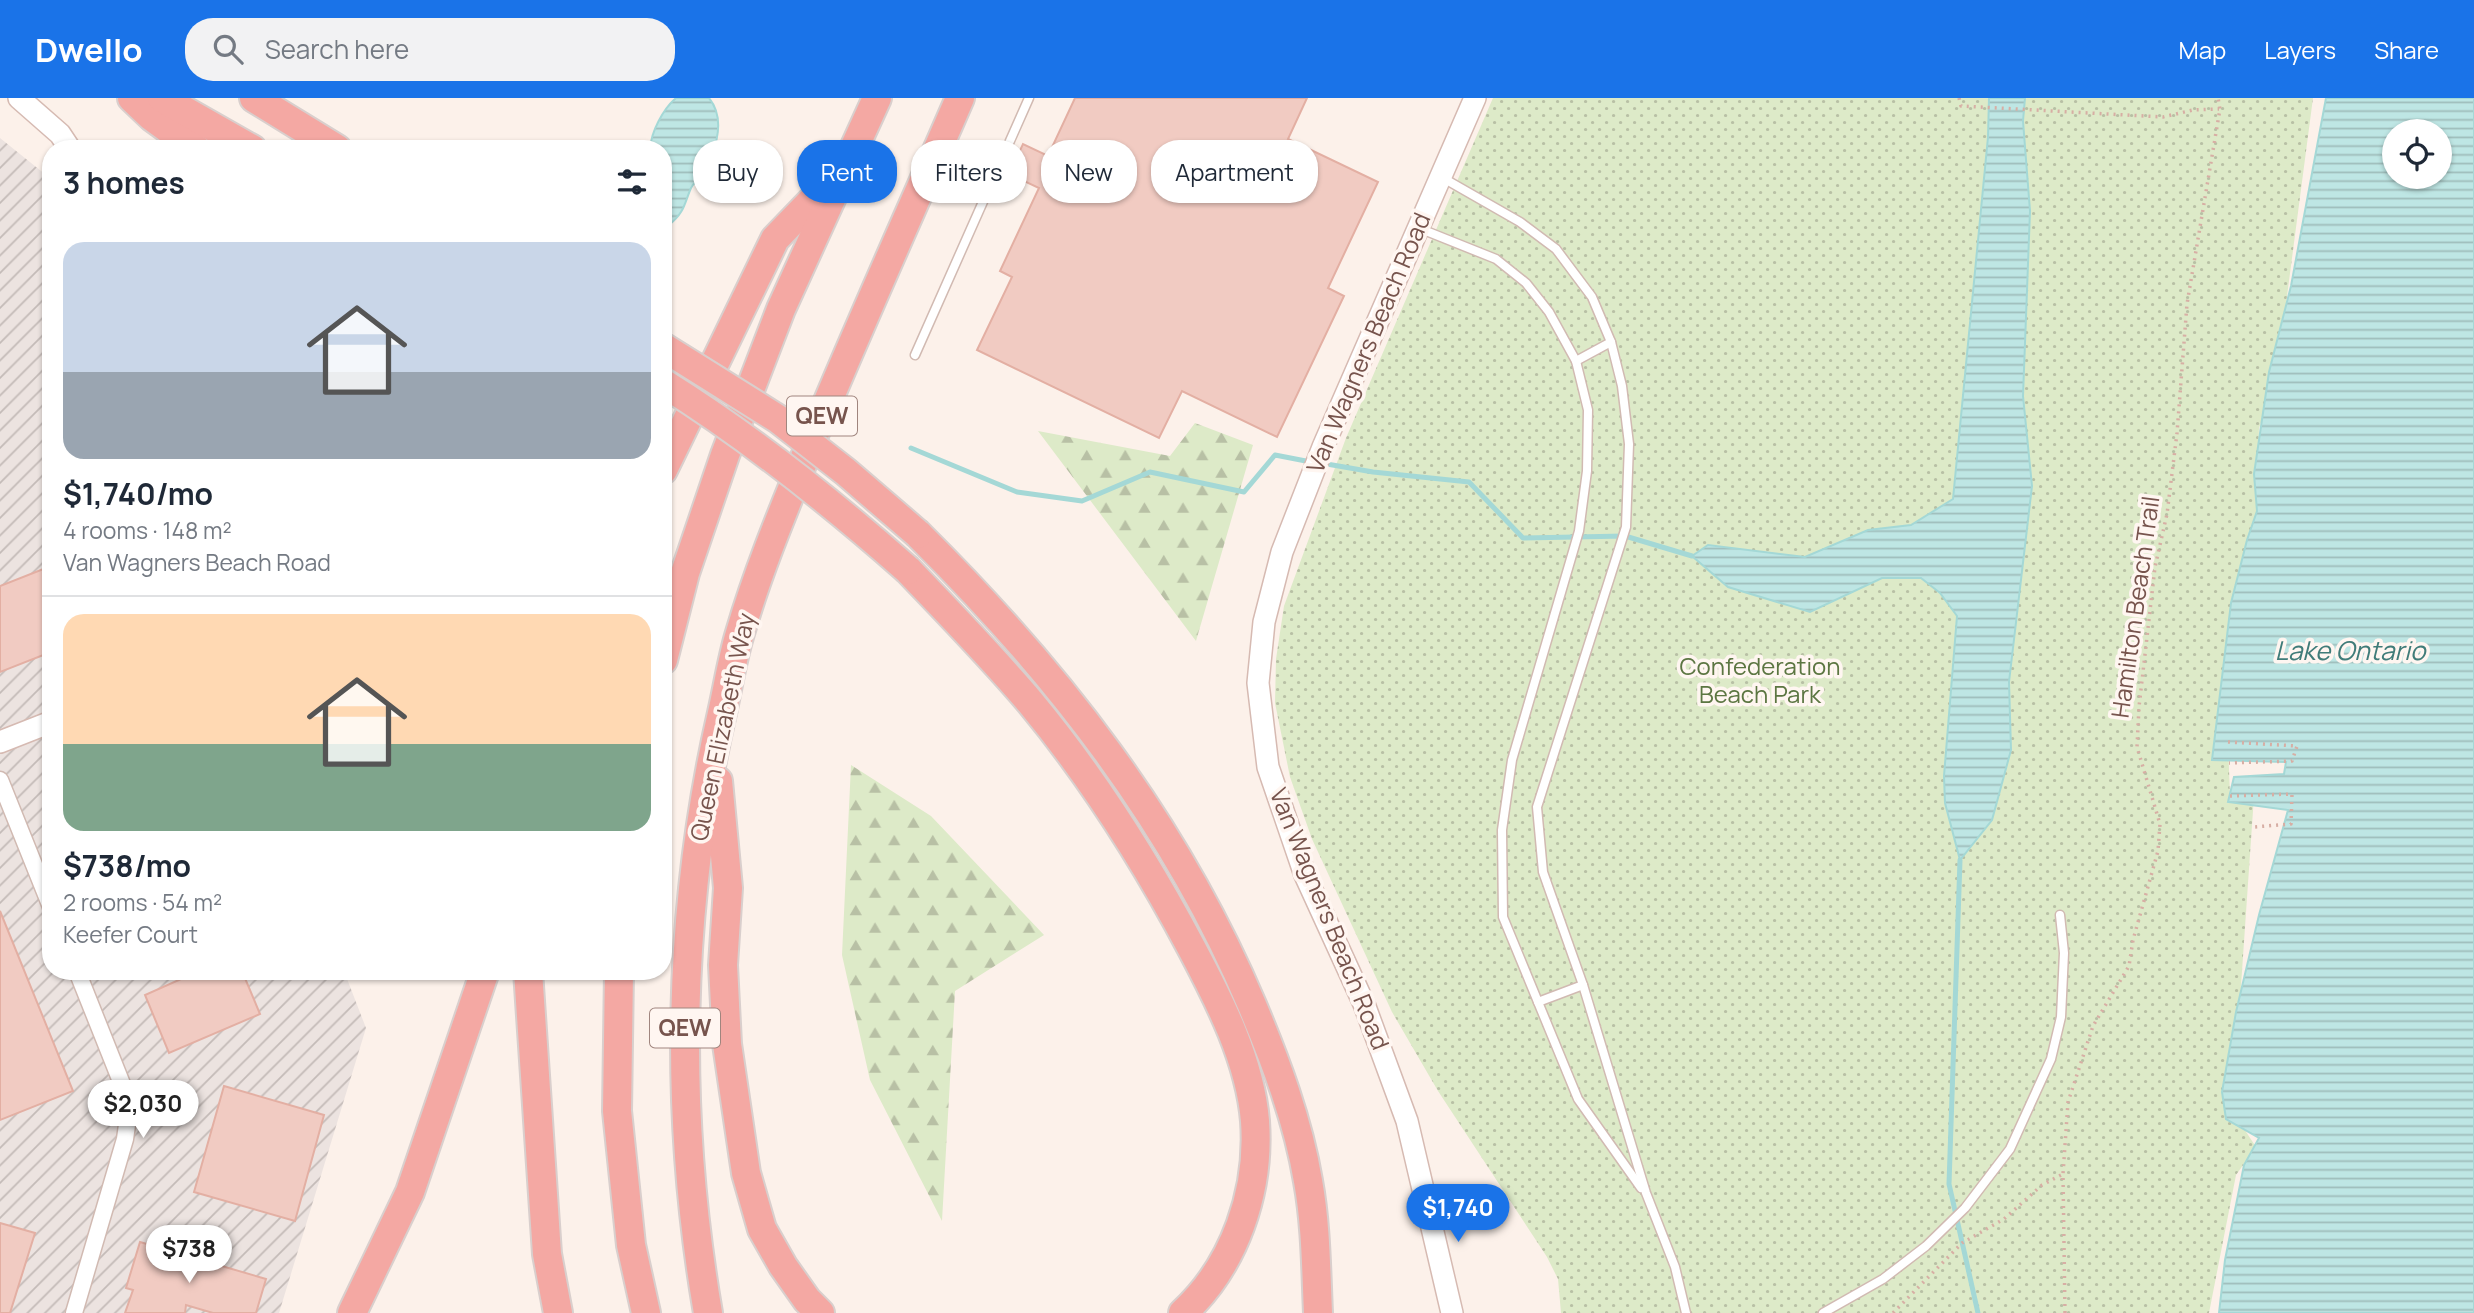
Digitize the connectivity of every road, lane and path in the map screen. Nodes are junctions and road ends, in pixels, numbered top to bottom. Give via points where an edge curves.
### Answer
1 (19, 98) edge
2 (131, 98) edge
3 (162, 98) edge
4 (254, 98) edge
5 (877, 98) edge
6 (960, 98) edge
7 (1029, 98) edge
8 (1475, 98) edge
9 (1959, 98) edge
10 (2218, 98) edge
11 (2220, 109) junction
12 (64, 140) edge
13 (184, 140) edge
14 (236, 140) edge
15 (322, 140) edge
16 (857, 140) edge
17 (1441, 177) junction
18 (809, 203) edge
19 (829, 203) edge
20 (1419, 227) junction
21 (1611, 342) junction
22 (672, 353) edge
23 (915, 355) dead end
24 (1576, 361) junction
25 (672, 389) edge
26 (672, 451) edge
27 (672, 624) edge
28 (42, 726) edge
29 (0, 742) edge
30 (2228, 742) dead end
31 (715, 744) junction
32 (2229, 763) dead end
33 (0, 780) edge
34 (2230, 796) dead end
35 (2253, 827) dead end
36 (42, 885) edge
37 (2060, 915) dead end
38 (80, 980) edge
39 (482, 980) edge
40 (529, 980) edge
41 (619, 980) edge
42 (1583, 985) junction
43 (1538, 1002) junction
44 (2063, 1174) junction
45 (1646, 1193) junction
46 (74, 1313) edge
47 (352, 1313) edge
48 (558, 1313) edge
49 (646, 1313) edge
50 (708, 1313) edge
51 (820, 1313) edge
52 (1183, 1313) edge
53 (1318, 1313) edge
54 (1452, 1313) edge
55 (1686, 1313) edge
56 (1823, 1313) edge
57 (1893, 1313) edge
58 (2065, 1313) edge

1 - 12 street
2 - 13 highway
3 - 14 highway
4 - 15 highway
5 - 16 highway
6 - 31 highway, Queen Elizabeth Way / QEW via 777,524 740,634
7 - 23 lane
8 - 17 street, Van Wagners Beach Road
9 - 11 path via 1961,106 2163,117
10 - 11 path, Hamilton Beach Trail
11 - 44 path, Hamilton Beach Trail via 2187,304 2177,433 2167,514 2154,567 2139,707 2137,747 2160,824 2158,851 2129,966 2093,1026 2068,1102
17 - 20 street, Van Wagners Beach Road
17 - 21 lane via 1520,222 1556,249 1592,298
18 - 26 highway via 775,239
19 - 27 highway via 781,309 725,455
20 - 24 lane via 1496,259 1526,283 1549,312
20 - 54 street, Van Wagners Beach Road via 1282,552 1264,622 1258,683 1268,767 1306,875 1364,1004 1407,1121
21 - 24 lane
21 - 42 lane via 1629,444 1626,527 1537,807 1543,872
22 - 53 highway, bridge via 778,419 918,534 976,592 1081,714 1128,778 1189,875 1234,962 1266,1038 1305,1169 1314,1229
24 - 43 lane via 1588,410 1587,471 1579,531 1512,760 1502,830 1503,917
25 - 52 highway, bridge via 835,505 908,570 1031,704 1097,790 1160,887 1208,977 1236,1043 1255,1121 1250,1195 1237,1236 1199,1299
28 - 29 street
30 - 32 path via 2297,746 2292,761
31 - 50 highway, Queen Elizabeth Way / QEW via 698,839 686,953 685,1084 697,1251
31 - 51 highway via 728,888 723,965 727,1044 746,1173 762,1229 783,1266
33 - 36 street
34 - 35 path via 2292,794 2291,824
37 - 56 lane via 2064,953 2061,1017 2052,1059 2010,1149 1965,1208 1927,1246 1883,1279
38 - 46 street via 124,1089 128,1118
39 - 47 highway via 410,1192
40 - 48 highway via 547,1254
41 - 49 highway, QEW via 617,1111 631,1245
42 - 43 lane
42 - 45 lane
43 - 45 lane via 1578,1099
44 - 57 path via 2042,1185 2004,1219 1962,1243
44 - 58 path, Hamilton Beach Trail
45 - 55 lane via 1675,1267

